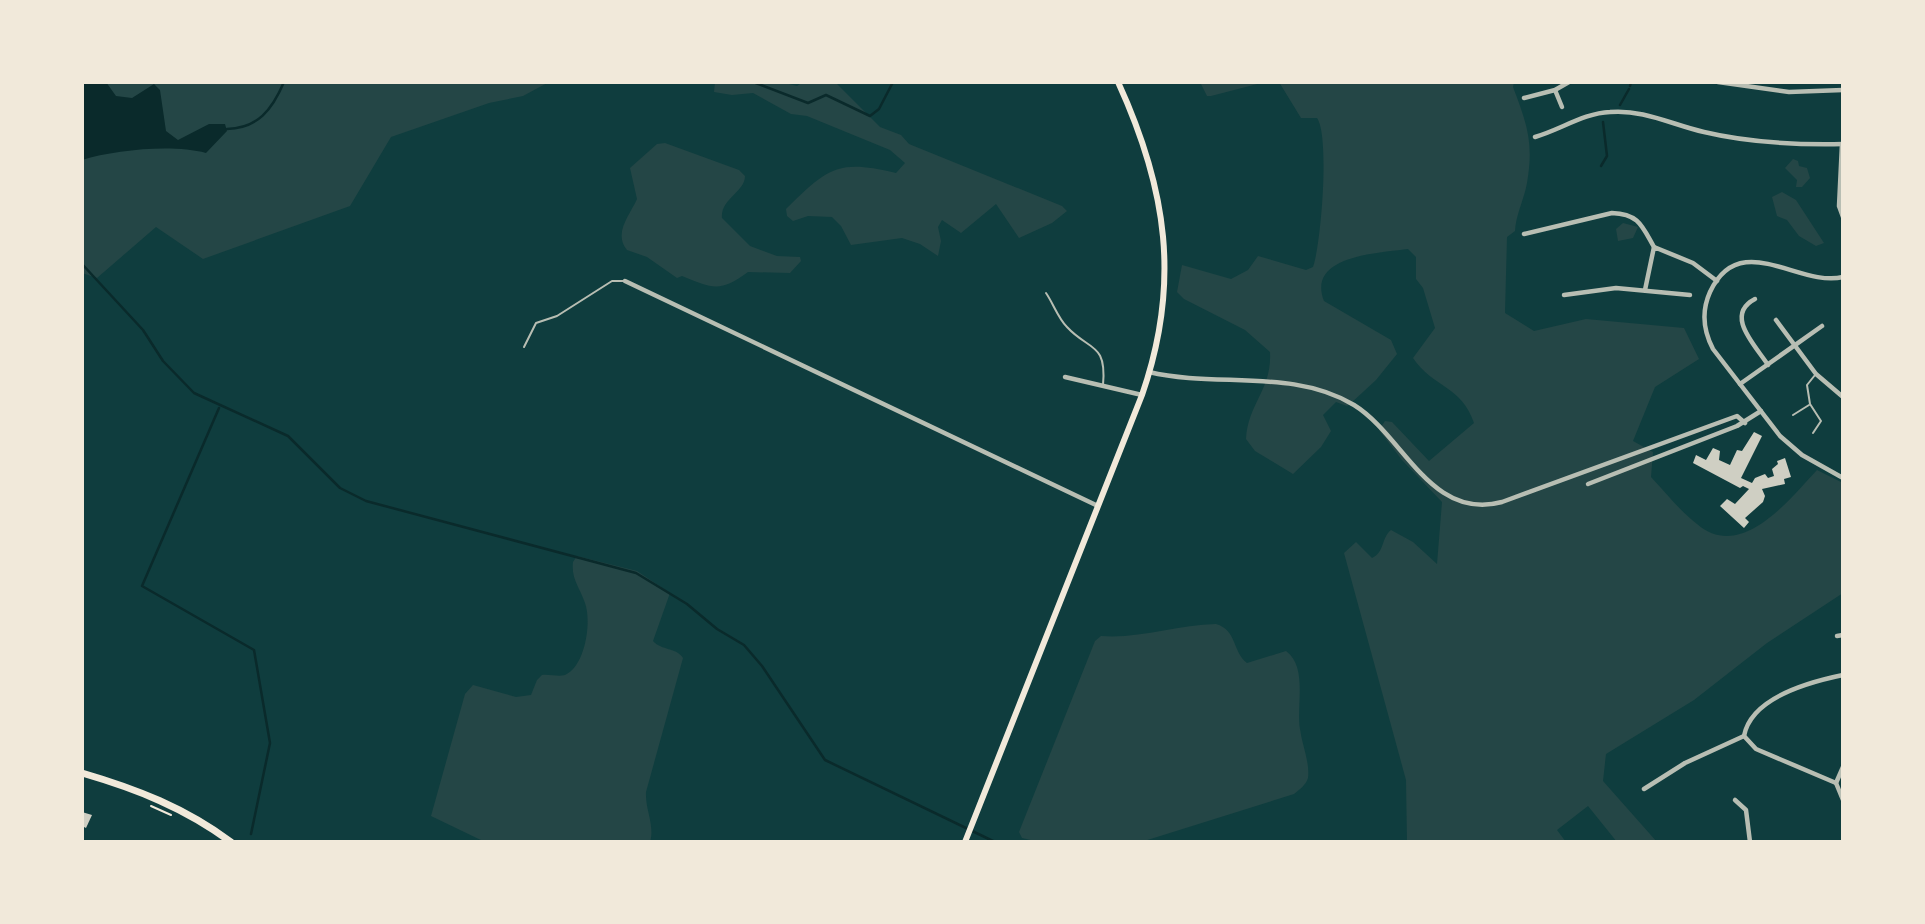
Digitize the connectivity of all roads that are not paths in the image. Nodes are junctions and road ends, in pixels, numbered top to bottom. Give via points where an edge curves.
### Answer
1 (1118, 82) edge
2 (1569, 82) edge
3 (1718, 82) edge
4 (1555, 90) junction
5 (1843, 90) edge
6 (1524, 97) dead end
7 (1562, 107) dead end
8 (1535, 137) dead end
9 (1842, 144) edge
10 (1843, 217) edge
11 (1524, 234) dead end
12 (1654, 247) junction
13 (1843, 277) edge
14 (625, 281) joint
15 (1717, 281) junction
16 (1644, 290) junction
17 (1046, 293) dead end
18 (1564, 295) dead end
19 (1690, 295) dead end
20 (1755, 299) dead end
21 (1776, 320) dead end
22 (1822, 326) dead end
23 (524, 347) dead end
24 (1796, 347) junction
25 (1768, 365) junction
26 (1149, 372) junction
27 (1816, 374) junction
28 (1065, 377) dead end
29 (1740, 384) junction
30 (1103, 386) junction
31 (1142, 395) junction
32 (1843, 397) edge
33 (1810, 404) junction
34 (1761, 411) junction
35 (1793, 415) dead end
36 (1745, 423) junction
37 (1813, 433) dead end
38 (1843, 478) edge
39 (1588, 484) dead end
40 (1098, 506) junction
41 (1843, 675) edge
42 (1744, 736) junction
43 (1843, 766) edge
44 (82, 773) edge
45 (1836, 783) junction
46 (1644, 789) dead end
47 (1735, 800) dead end
48 (1843, 800) edge
49 (231, 842) edge
50 (965, 842) edge
51 (1750, 842) edge

1 - 26 main road via 1150,159 1163,220 1165,290
2 - 4 street
3 - 5 street via 1789,92
4 - 6 street
4 - 7 street
8 - 9 street via 1593,115 1629,111 1752,141
9 - 10 street via 1839,206
11 - 12 street via 1623,214 1642,224
12 - 15 street via 1693,262
12 - 16 street
13 - 15 street via 1823,279 1776,263 1754,261 1738,265
14 - 23 lane via 612,281 536,324
14 - 40 street
15 - 29 street via 1706,302 1707,337
16 - 18 street via 1603,288
16 - 19 street
17 - 30 lane via 1069,329 1099,351
20 - 25 street via 1739,316
21 - 24 street
22 - 24 street
24 - 25 street
24 - 27 street
25 - 29 street
26 - 31 main road
26 - 36 street via 1183,379 1287,384 1337,396 1380,425 1434,487 1477,505 1502,502 1737,416
27 - 32 street
27 - 33 lane via 1807,385
28 - 30 street
29 - 34 street
30 - 31 street
31 - 40 main road
33 - 35 lane
33 - 37 lane via 1821,421
34 - 36 street
34 - 38 street via 1802,455
36 - 39 street
40 - 50 main road
41 - 42 street via 1805,686 1756,711 1748,718
42 - 45 street via 1756,749
42 - 46 street
43 - 45 street
44 - 49 main road via 166,802
45 - 48 street
47 - 51 street via 1746,810

